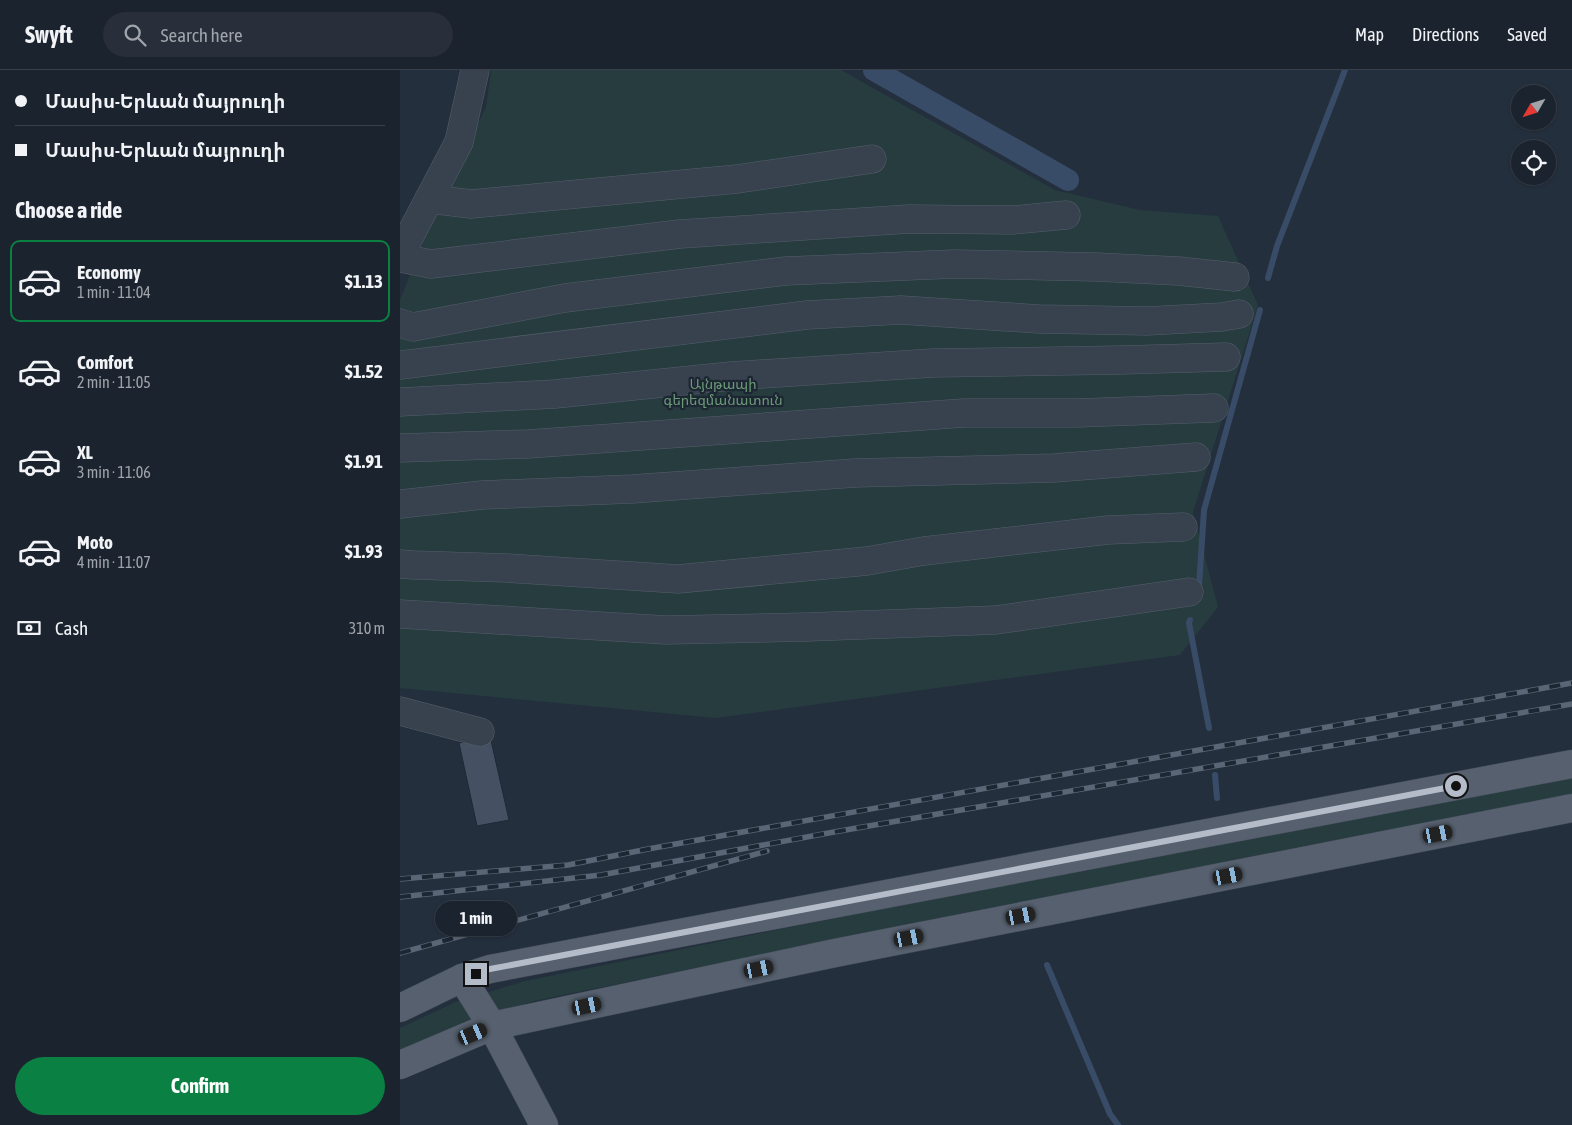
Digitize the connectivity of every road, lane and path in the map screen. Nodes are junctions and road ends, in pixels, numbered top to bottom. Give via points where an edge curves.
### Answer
1 (475, 70) edge
2 (872, 159) dead end
3 (429, 199) junction
4 (1066, 215) dead end
5 (400, 257) edge
6 (1235, 277) dead end
7 (1239, 314) dead end
8 (400, 323) edge
9 (1226, 357) dead end
10 (400, 365) edge
11 (400, 402) edge
12 (1214, 408) dead end
13 (400, 448) edge
14 (1196, 457) dead end
15 (400, 504) edge
16 (1183, 526) dead end
17 (400, 564) edge
18 (1189, 592) dead end
19 (400, 614) edge
20 (400, 711) edge
21 (480, 732) dead end
22 (1572, 764) edge
23 (1572, 808) edge
24 (462, 978) junction
25 (400, 1008) edge
26 (492, 1026) junction
27 (400, 1065) edge
28 (544, 1125) edge

1 - 3 lane via 459,142
2 - 3 lane via 737,179 471,204
3 - 5 lane
4 - 5 lane via 1013,220 910,219 680,234 431,264
6 - 8 lane via 1096,267 955,264 786,271 565,298 413,327
7 - 10 lane via 1148,321 1039,319 901,310 807,315
9 - 11 lane via 933,363 731,376 555,394
12 - 13 lane via 964,413 528,444
14 - 15 lane via 1054,468 855,473 632,489 482,495
16 - 17 lane via 1108,530 924,551 867,561 678,579
18 - 19 lane via 996,620 807,627 666,630
20 - 21 lane
22 - 24 main road via 490,969
23 - 26 main road via 835,953
24 - 25 main road
24 - 26 main road
26 - 27 main road
26 - 28 main road

